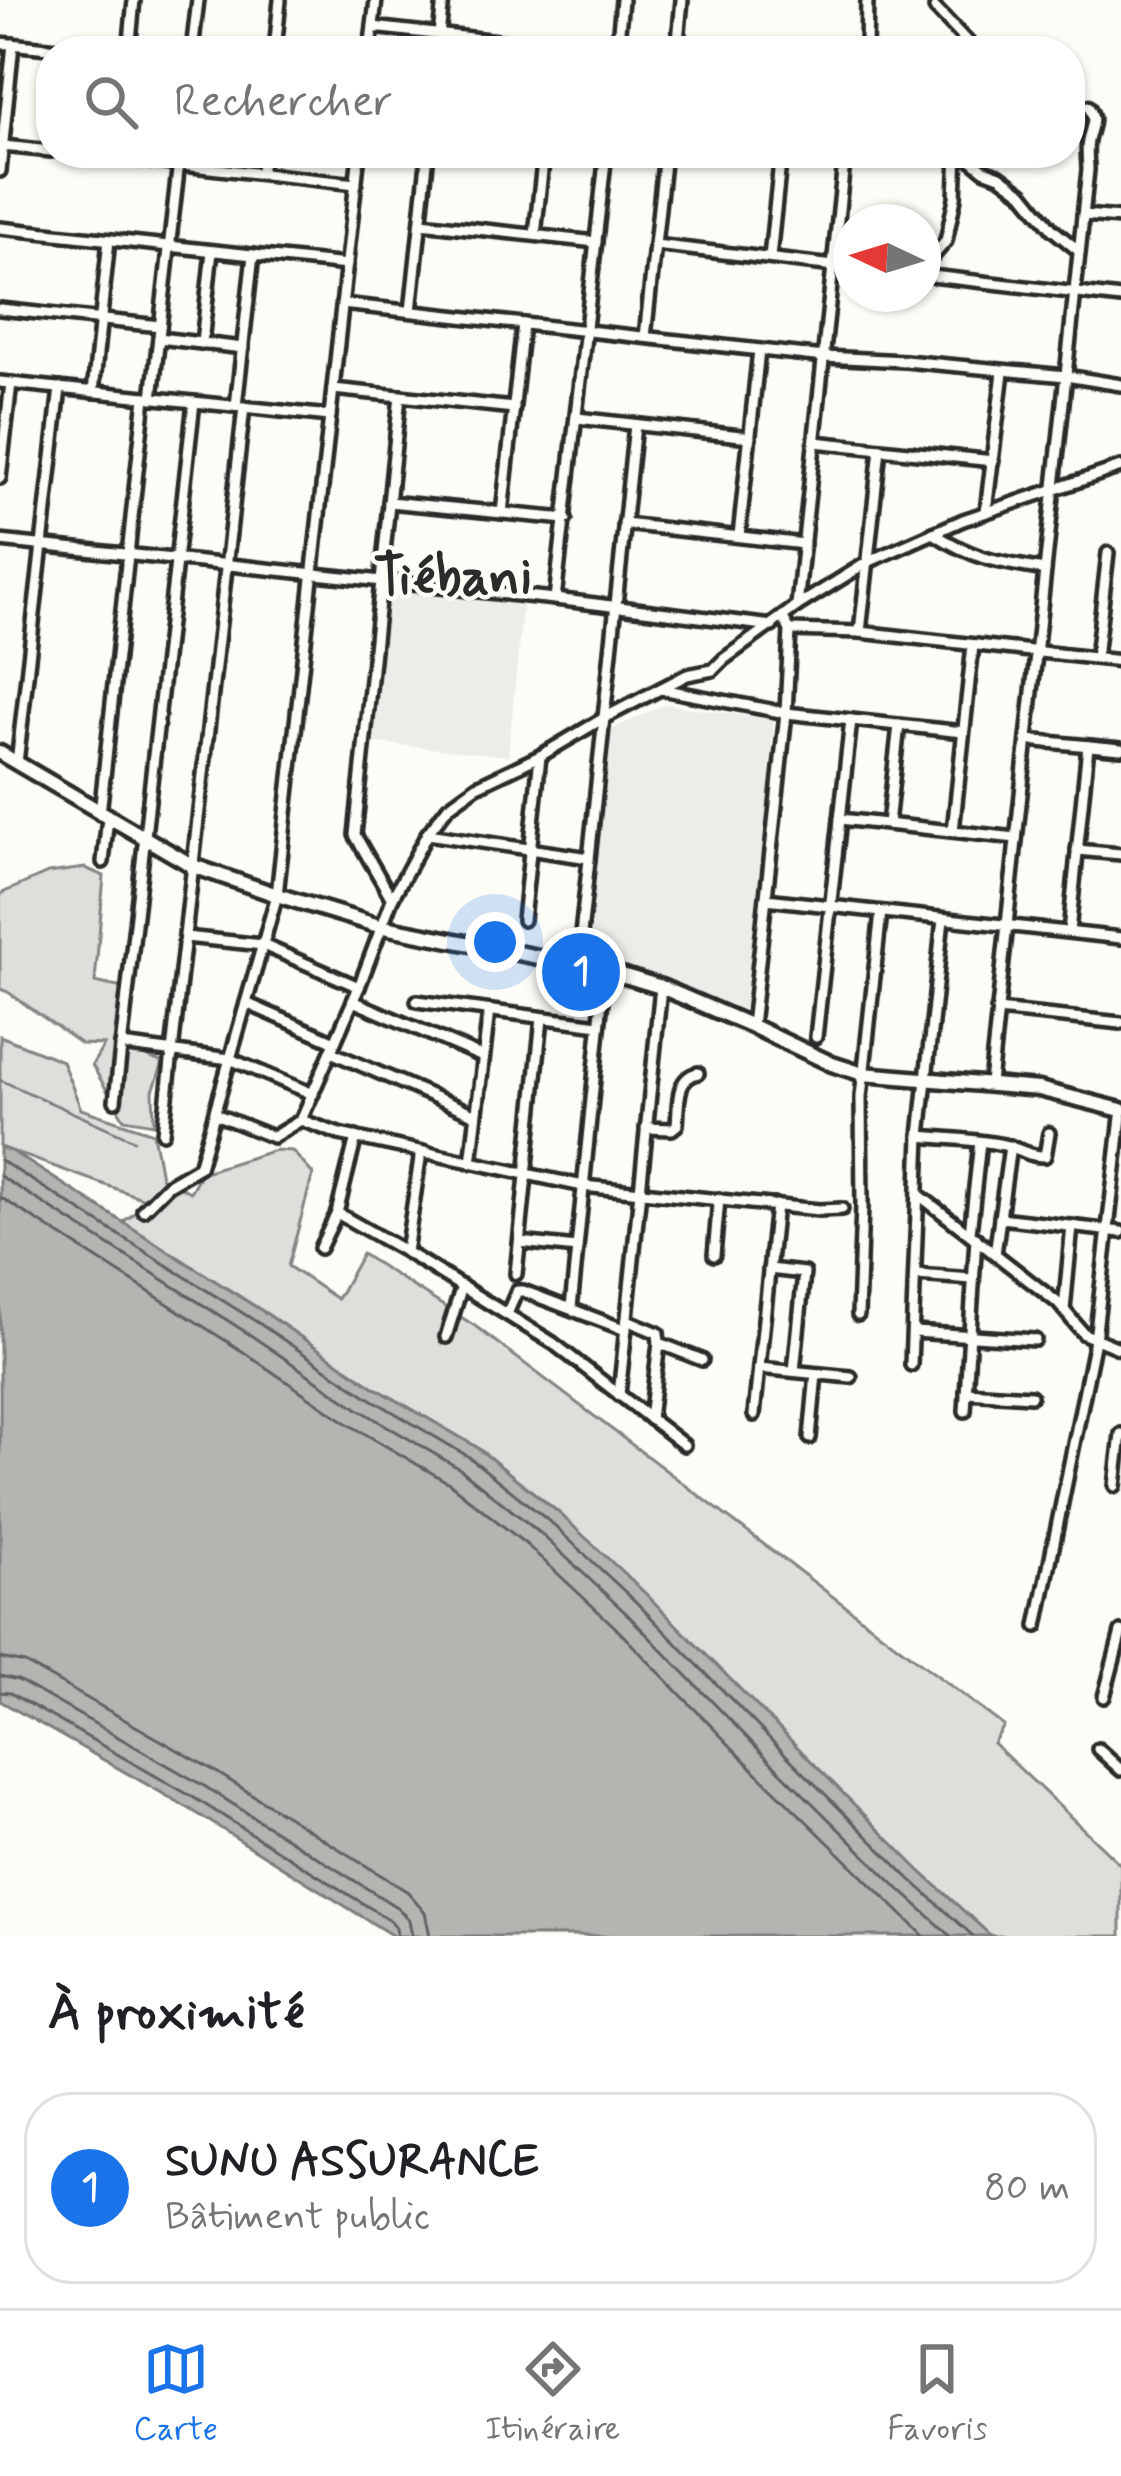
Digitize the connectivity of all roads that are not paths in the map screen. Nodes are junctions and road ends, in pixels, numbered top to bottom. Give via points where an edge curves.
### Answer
1 (134, 0) edge
2 (198, 0) edge
3 (280, 0) edge
4 (376, 0) edge
5 (443, 0) edge
6 (622, 0) edge
7 (682, 0) edge
8 (867, 0) edge
9 (934, 8) dead end
10 (373, 28) junction
11 (439, 35) junction
12 (130, 36) edge
13 (194, 36) edge
14 (276, 36) edge
15 (372, 36) edge
16 (447, 36) edge
17 (618, 36) edge
18 (678, 36) edge
19 (866, 36) edge
20 (961, 36) edge
21 (0, 43) edge
22 (13, 44) junction
23 (36, 47) edge
24 (1088, 106) dead end
25 (3, 146) edge
26 (36, 149) edge
27 (179, 168) edge
28 (236, 168) edge
29 (261, 168) edge
30 (358, 168) edge
31 (426, 168) edge
32 (542, 168) edge
33 (603, 168) edge
34 (663, 168) edge
35 (780, 168) edge
36 (843, 168) edge
37 (958, 168) edge
38 (981, 168) edge
39 (0, 171) edge
40 (261, 172) junction
41 (356, 184) junction
42 (840, 204) edge
43 (1083, 214) junction
44 (1121, 218) edge
45 (421, 223) junction
46 (0, 228) edge
47 (535, 235) junction
48 (109, 240) junction
49 (596, 242) junction
50 (655, 245) junction
51 (170, 246) junction
52 (941, 248) edge
53 (212, 251) junction
54 (1079, 251) junction
55 (253, 255) junction
56 (770, 257) junction
57 (347, 265) junction
58 (833, 266) joint
59 (941, 274) edge
60 (1075, 292) junction
61 (1121, 298) edge
62 (342, 304) junction
63 (0, 309) edge
64 (411, 311) junction
65 (100, 320) junction
66 (523, 324) junction
67 (586, 331) junction
68 (160, 332) junction
69 (645, 337) junction
70 (202, 343) junction
71 (243, 348) junction
72 (759, 350) junction
73 (824, 357) junction
74 (1003, 372) junction
75 (1066, 376) junction
76 (6, 383) edge
77 (1121, 385) edge
78 (60, 388) junction
79 (333, 389) junction
80 (93, 392) junction
81 (400, 396) junction
82 (149, 398) junction
83 (194, 402) junction
84 (240, 407) junction
85 (514, 408) junction
86 (330, 416) junction
87 (577, 418) junction
88 (635, 424) junction
89 (750, 437) junction
90 (814, 442) junction
91 (880, 449) junction
92 (994, 461) junction
93 (1121, 467) edge
94 (0, 478) edge
95 (1054, 487) junction
96 (389, 502) junction
97 (502, 512) junction
98 (986, 512) junction
99 (566, 519) junction
100 (624, 524) junction
101 (933, 533) junction
102 (739, 536) junction
103 (0, 541) edge
104 (804, 544) junction
105 (42, 546) junction
106 (1108, 553) dead end
107 (128, 555) junction
108 (176, 560) junction
109 (868, 562) junction
110 (226, 566) junction
111 (1121, 569) edge
112 (1045, 570) junction
113 (313, 575) junction
114 (1105, 579) junction
115 (381, 583) junction
116 (555, 599) junction
117 (797, 606) junction
118 (615, 608) junction
119 (783, 618) junction
120 (772, 626) junction
121 (790, 630) junction
122 (860, 632) junction
123 (973, 645) junction
124 (1036, 652) junction
125 (1096, 658) junction
126 (1121, 661) edge
127 (661, 689) junction
128 (786, 713) junction
129 (604, 718) junction
130 (851, 720) junction
131 (899, 725) junction
132 (963, 732) junction
133 (1027, 740) junction
134 (1088, 746) junction
135 (1121, 749) edge
136 (0, 753) edge
137 (540, 756) junction
138 (17, 764) junction
139 (104, 816) junction
140 (840, 819) junction
141 (888, 824) junction
142 (952, 831) junction
143 (427, 834) junction
144 (1016, 838) junction
145 (145, 839) junction
146 (1077, 850) junction
147 (530, 851) junction
148 (1121, 854) edge
149 (589, 857) junction
150 (103, 862) dead end
151 (193, 866) junction
152 (278, 895) junction
153 (392, 898) junction
154 (766, 899) junction
155 (830, 907) junction
156 (881, 912) junction
157 (943, 919) junction
158 (523, 920) dead end
159 (379, 926) junction
160 (1006, 926) junction
161 (1069, 932) junction
162 (185, 937) junction
163 (1121, 938) edge
164 (263, 945) junction
165 (578, 963) junction
166 (605, 970) junction
167 (359, 987) junction
168 (661, 987) junction
169 (353, 1001) junction
170 (417, 1001) dead end
171 (246, 1003) junction
172 (998, 1010) junction
173 (489, 1011) junction
174 (542, 1018) junction
175 (1121, 1024) edge
176 (599, 1025) junction
177 (752, 1026) junction
178 (816, 1037) dead end
179 (121, 1045) junction
180 (333, 1047) junction
181 (172, 1051) junction
182 (483, 1057) junction
183 (230, 1059) junction
184 (698, 1073) dead end
185 (863, 1074) junction
186 (926, 1078) junction
187 (990, 1083) junction
188 (313, 1094) junction
189 (115, 1101) dead end
190 (214, 1114) junction
191 (1121, 1114) edge
192 (476, 1115) junction
193 (301, 1120) junction
194 (646, 1128) junction
195 (1049, 1132) dead end
196 (164, 1133) dead end
197 (920, 1136) junction
198 (356, 1137) junction
199 (980, 1142) junction
200 (1010, 1146) junction
201 (422, 1152) junction
202 (471, 1163) junction
203 (526, 1175) junction
204 (1117, 1183) edge
205 (583, 1186) junction
206 (640, 1191) junction
207 (919, 1195) junction
208 (718, 1199) junction
209 (776, 1205) junction
210 (842, 1209) dead end
211 (143, 1210) dead end
212 (337, 1213) junction
213 (1000, 1218) junction
214 (1072, 1226) junction
215 (1108, 1230) junction
216 (1121, 1232) edge
217 (973, 1235) junction
218 (520, 1242) junction
219 (320, 1248) dead end
220 (577, 1248) junction
221 (406, 1252) junction
222 (995, 1254) junction
223 (714, 1255) dead end
224 (769, 1269) junction
225 (516, 1274) dead end
226 (916, 1275) junction
227 (973, 1279) junction
228 (462, 1286) junction
229 (571, 1308) junction
230 (1064, 1312) junction
231 (506, 1314) junction
232 (857, 1315) dead end
233 (626, 1325) junction
234 (914, 1332) junction
235 (970, 1335) junction
236 (446, 1337) dead end
237 (1035, 1340) dead end
238 (1095, 1340) junction
239 (659, 1343) junction
240 (1121, 1349) edge
241 (702, 1360) dead end
242 (911, 1365) dead end
243 (759, 1368) junction
244 (794, 1371) junction
245 (816, 1373) junction
246 (851, 1377) dead end
247 (966, 1392) junction
248 (619, 1396) junction
249 (1031, 1396) dead end
250 (965, 1411) dead end
251 (754, 1415) dead end
252 (650, 1419) junction
253 (1121, 1434) edge
254 (810, 1438) dead end
255 (684, 1445) dead end
256 (1115, 1486) dead end
257 (1037, 1626) dead end
258 (1121, 1632) edge
259 (1104, 1697) dead end
260 (1098, 1749) dead end
261 (1121, 1770) edge

1 - 12 street
2 - 13 street
3 - 14 street
4 - 10 street
5 - 11 street
6 - 17 street
7 - 18 street
8 - 19 street
9 - 20 street
10 - 11 street
10 - 15 street
11 - 16 street
21 - 22 street
22 - 23 street
22 - 25 street
24 - 43 street via 1095,117
25 - 26 street
25 - 39 street
27 - 51 street
28 - 40 street
29 - 40 street
30 - 41 street
31 - 45 street
32 - 47 street
33 - 49 street
34 - 50 street
35 - 56 street
36 - 42 street
37 - 52 street
38 - 54 street via 1023,193
40 - 41 street
41 - 57 street
43 - 44 street
43 - 54 street
45 - 47 street
45 - 64 street
46 - 48 street
47 - 49 street
48 - 51 street
48 - 65 street
49 - 67 street
50 - 56 street
50 - 69 street
51 - 53 street
51 - 68 street
53 - 55 street
53 - 70 street
54 - 60 street
55 - 57 street
55 - 71 street
56 - 58 street
57 - 62 street
58 - 73 street
59 - 60 street
60 - 61 street
60 - 75 street
62 - 64 street
62 - 79 street
63 - 65 street
64 - 66 street
65 - 68 street
65 - 80 street
66 - 67 street
66 - 85 street
67 - 69 street
67 - 87 street
68 - 70 street
68 - 82 street
69 - 72 street
70 - 71 street
71 - 84 street
72 - 73 street
72 - 89 street
73 - 74 street
73 - 90 street
74 - 75 street
74 - 92 street
75 - 77 street
75 - 95 street
76 - 78 street
76 - 94 street
78 - 80 street
78 - 105 street
79 - 81 street
79 - 86 street
80 - 82 street
81 - 85 street
81 - 96 street
82 - 83 street
82 - 107 street
83 - 84 street
83 - 108 street
84 - 86 street
84 - 110 street
85 - 97 street
86 - 113 street
87 - 88 street
87 - 99 street
88 - 89 street
88 - 100 street
89 - 102 street
90 - 91 street
90 - 104 street
91 - 92 street
91 - 109 street
92 - 98 street
93 - 95 street
95 - 98 street
95 - 112 street
96 - 97 street
96 - 115 street
97 - 99 street
98 - 101 street
99 - 116 street
100 - 102 street
100 - 118 street
101 - 109 street
101 - 112 street via 988,561
102 - 104 street
103 - 105 street
104 - 117 street
105 - 107 street
105 - 138 street
106 - 114 street
107 - 108 street
107 - 139 street
108 - 110 street
108 - 145 street
109 - 117 street
109 - 122 street
110 - 113 street
110 - 151 street
111 - 114 street
112 - 124 street
113 - 115 street
113 - 152 street
114 - 125 street
115 - 116 street
115 - 153 street via 355,835
116 - 118 street
117 - 119 street
118 - 120 street
118 - 129 street
119 - 120 street
119 - 121 street
120 - 127 street via 713,670
121 - 122 street
121 - 128 street
122 - 123 street
123 - 124 street
123 - 132 street
124 - 125 street
124 - 133 street
125 - 126 street
127 - 128 street
127 - 129 street
128 - 130 street
128 - 154 street
129 - 137 street
129 - 149 street
130 - 131 street
130 - 140 street
131 - 132 street
131 - 141 street
132 - 142 street
133 - 134 street
133 - 144 street
134 - 135 street
134 - 146 street
136 - 138 main road
137 - 143 street via 477,785
137 - 147 street
138 - 139 main road
139 - 145 main road
139 - 150 street
140 - 141 street
140 - 155 street
141 - 142 street
142 - 144 street
143 - 147 street
143 - 153 street
144 - 160 street
145 - 151 main road
145 - 179 street
146 - 148 street
146 - 161 street
147 - 149 street
147 - 158 street
149 - 165 street
151 - 152 main road
151 - 162 street
152 - 159 main road
152 - 164 street
153 - 159 street
154 - 155 street
154 - 177 street
155 - 156 street
155 - 178 street
156 - 157 street
156 - 185 street
157 - 160 street
157 - 186 street
159 - 165 main road
159 - 167 street
160 - 161 street
160 - 172 street
161 - 163 street
162 - 164 street
162 - 181 street
164 - 167 street
164 - 171 street
165 - 166 main road
166 - 168 main road
166 - 176 street
167 - 169 street
168 - 177 main road
168 - 194 street
169 - 180 street
169 - 182 street
170 - 173 street
171 - 180 street
171 - 183 street
172 - 175 street
172 - 187 street
173 - 174 street
173 - 182 street
174 - 176 street
174 - 203 street
176 - 205 street
177 - 185 main road
179 - 181 street
179 - 189 street
180 - 188 street
180 - 192 street
181 - 183 street
181 - 196 street
182 - 192 street
183 - 188 street
183 - 190 street
184 - 194 street via 682,1083 677,1125
185 - 186 main road
185 - 232 street
186 - 187 main road
186 - 197 street
187 - 191 main road
188 - 193 street
190 - 193 street via 273,1137
190 - 211 street via 200,1167
191 - 204 street
192 - 202 street
193 - 198 street
194 - 206 street
195 - 200 street via 1046,1156
197 - 199 street
197 - 207 street
198 - 201 street
198 - 212 street
199 - 200 street
199 - 217 street
200 - 213 street
201 - 202 street
201 - 221 street
202 - 203 street
203 - 205 street
203 - 218 street
204 - 215 street
205 - 206 street
205 - 220 street
206 - 208 street
206 - 233 street
207 - 217 street
207 - 226 street
208 - 209 street
208 - 223 street
209 - 210 street
209 - 224 street
212 - 219 street
212 - 221 street
213 - 214 street
213 - 222 street
214 - 215 street
214 - 230 street
215 - 216 street
215 - 238 street
217 - 222 street
217 - 227 street
218 - 220 street
218 - 225 street
220 - 229 street
221 - 228 street
222 - 230 street
224 - 243 street
224 - 244 street via 804,1273
226 - 227 street
226 - 234 street
227 - 235 street
228 - 231 street
228 - 236 street
229 - 231 street via 523,1291
229 - 233 street
230 - 238 street
231 - 248 street
233 - 239 street via 658,1333
233 - 248 street
234 - 235 street
234 - 242 street
235 - 237 street
235 - 247 street
238 - 240 street
238 - 257 street
239 - 241 street
239 - 252 street
243 - 244 street
243 - 251 street
244 - 245 street
245 - 246 street
245 - 254 street
247 - 249 street
247 - 250 street
248 - 252 street
252 - 255 street
253 - 256 street
258 - 259 street
260 - 261 street

